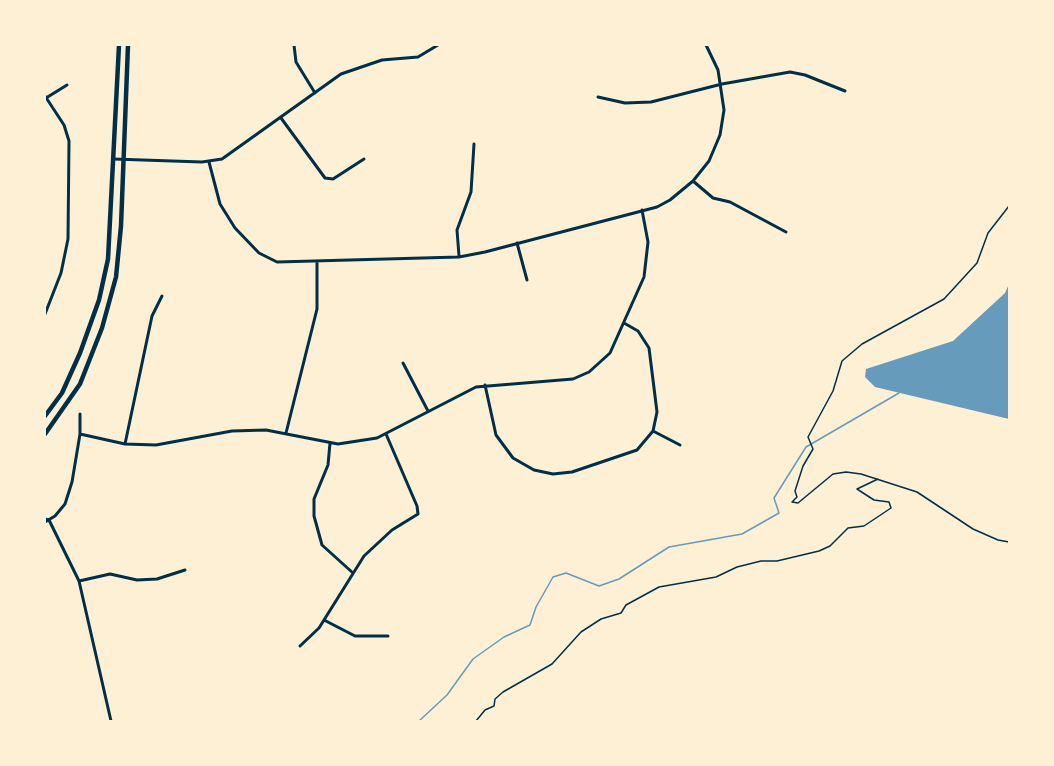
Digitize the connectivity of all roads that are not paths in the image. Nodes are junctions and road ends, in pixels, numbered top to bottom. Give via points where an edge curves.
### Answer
1 (119, 45) edge
2 (128, 45) edge
3 (294, 45) edge
4 (438, 45) edge
5 (706, 45) edge
6 (722, 84) junction
7 (67, 85) dead end
8 (845, 91) dead end
9 (315, 93) junction
10 (598, 97) dead end
11 (45, 98) edge
12 (280, 118) junction
13 (474, 144) dead end
14 (113, 159) junction
15 (364, 159) dead end
16 (123, 160) junction
17 (209, 162) junction
18 (693, 181) junction
19 (642, 210) junction
20 (786, 232) dead end
21 (517, 243) junction
22 (459, 257) junction
23 (316, 263) junction
24 (527, 280) dead end
25 (162, 296) dead end
26 (45, 314) edge
27 (624, 323) junction
28 (403, 363) dead end
29 (485, 385) junction
30 (428, 411) junction
31 (80, 414) dead end
32 (45, 416) edge
33 (653, 431) junction
34 (286, 433) junction
35 (45, 434) edge
36 (80, 434) junction
37 (386, 434) junction
38 (330, 443) junction
39 (125, 444) junction
40 (680, 445) dead end
41 (46, 520) edge
42 (185, 570) dead end
43 (353, 573) junction
44 (79, 581) junction
45 (324, 620) junction
46 (388, 636) dead end
47 (300, 646) dead end
48 (111, 721) edge

1 - 14 main road
2 - 16 main road
3 - 9 street via 296,62
4 - 9 street via 418,57 361,65
5 - 6 street
6 - 8 street via 790,72
6 - 10 street via 634,104
6 - 18 street via 724,110 720,135 709,160
7 - 11 street
9 - 12 street
11 - 26 street via 64,125 69,141 68,239 61,273
12 - 15 street via 325,178 333,179
12 - 17 street via 232,154
13 - 22 street via 471,192 457,230
14 - 16 street
14 - 32 main road via 109,248 99,300 71,376
16 - 17 street
16 - 35 main road via 119,251 110,302 80,384
17 - 23 street via 220,204 253,248 277,262
18 - 19 street via 670,200
18 - 20 street via 713,198 730,202
19 - 21 street
19 - 27 street via 648,242 645,269
21 - 22 street
21 - 24 street
22 - 23 street
23 - 34 street via 316,309
25 - 39 street via 152,316
27 - 29 street via 606,358 573,380
27 - 33 street via 639,331 650,348 657,412
28 - 30 street
29 - 30 street
29 - 33 street via 496,435 513,458 534,470 572,472 637,450
30 - 37 street
31 - 36 street
33 - 40 street
34 - 38 street
34 - 39 street via 246,429 156,445
36 - 39 street
36 - 41 street via 65,504
37 - 38 street via 365,441
37 - 43 street via 418,514 377,542
38 - 43 street via 328,465 314,499 316,531 327,551
41 - 44 street
42 - 44 street via 157,579 137,580 110,574
43 - 45 street
44 - 48 street
45 - 46 street via 355,636
45 - 47 street

